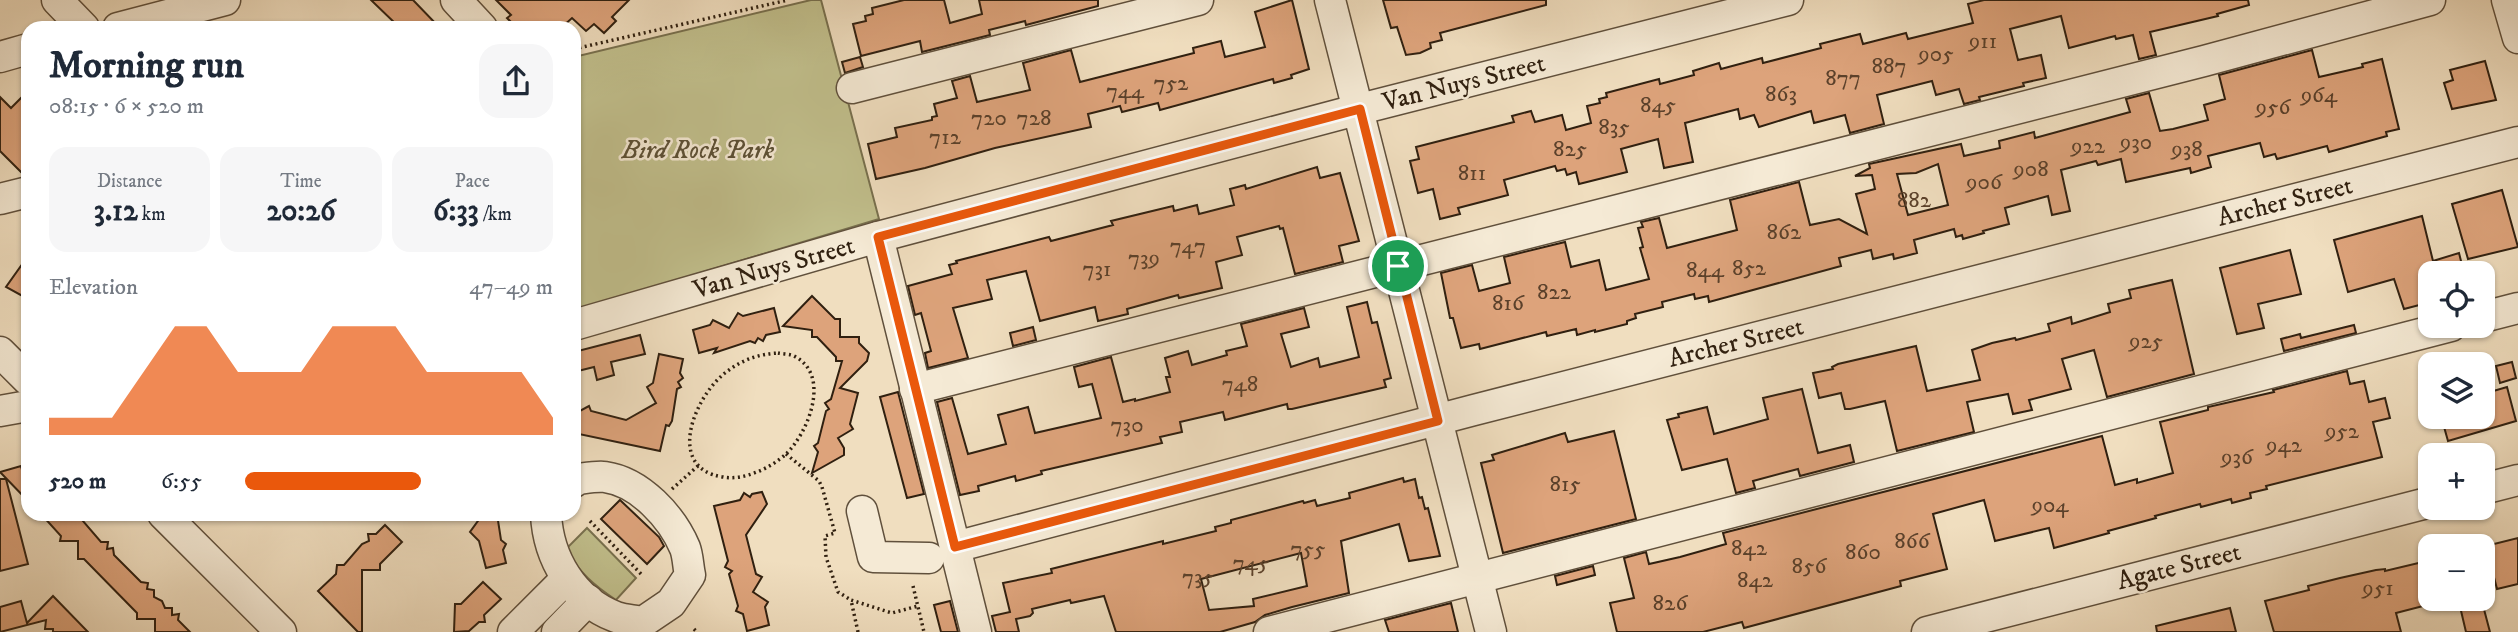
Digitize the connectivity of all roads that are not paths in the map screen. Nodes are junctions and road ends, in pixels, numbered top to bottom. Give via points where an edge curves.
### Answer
1 (57, 0) edge
2 (225, 0) edge
3 (456, 0) edge
4 (1198, 0) edge
5 (1330, 0) edge
6 (1788, 0) edge
7 (2430, 0) edge
8 (2507, 0) edge
9 (78, 21) edge
10 (145, 21) edge
11 (476, 21) edge
12 (2518, 38) edge
13 (21, 51) edge
14 (0, 57) edge
15 (852, 88) dead end
16 (1360, 109) junction
17 (2518, 142) edge
18 (21, 194) edge
19 (0, 199) edge
20 (878, 237) junction
21 (1398, 266) junction
22 (2518, 308) edge
23 (2495, 314) edge
24 (581, 323) edge
25 (2418, 335) edge
26 (0, 352) edge
27 (21, 373) edge
28 (915, 389) junction
29 (21, 407) edge
30 (0, 411) edge
31 (1438, 421) junction
32 (581, 479) edge
33 (2518, 480) edge
34 (2495, 486) edge
35 (2418, 505) edge
36 (862, 511) dead end
37 (170, 521) edge
38 (546, 521) edge
39 (944, 541) junction
40 (1477, 578) junction
41 (566, 579) junction
42 (588, 600) junction
43 (281, 632) edge
44 (513, 632) edge
45 (557, 632) edge
46 (976, 632) edge
47 (1269, 632) edge
48 (1491, 632) edge
49 (1927, 632) edge

1 - 9 street
2 - 10 street
3 - 11 street
4 - 15 street
5 - 16 street
6 - 16 street, Van Nuys Street
7 - 21 street
8 - 12 street
13 - 14 street
16 - 20 street, Van Nuys Street
16 - 21 street
17 - 31 street, Archer Street
18 - 19 street
20 - 24 street, Van Nuys Street
20 - 28 street
21 - 28 street
21 - 31 street
22 - 23 street
25 - 40 street
26 - 27 street
28 - 39 street
29 - 30 street
31 - 39 street, Archer Street
31 - 40 street
32 - 42 street via 604,477 640,492 674,526 686,551 690,575 671,603 643,622 615,617
33 - 34 street
35 - 49 street, Agate Street
36 - 39 street, Archer Street via 873,557
37 - 43 street
38 - 41 street via 553,554
39 - 46 street via 965,586
40 - 47 street
40 - 48 street
41 - 42 street
41 - 44 street
42 - 45 street

